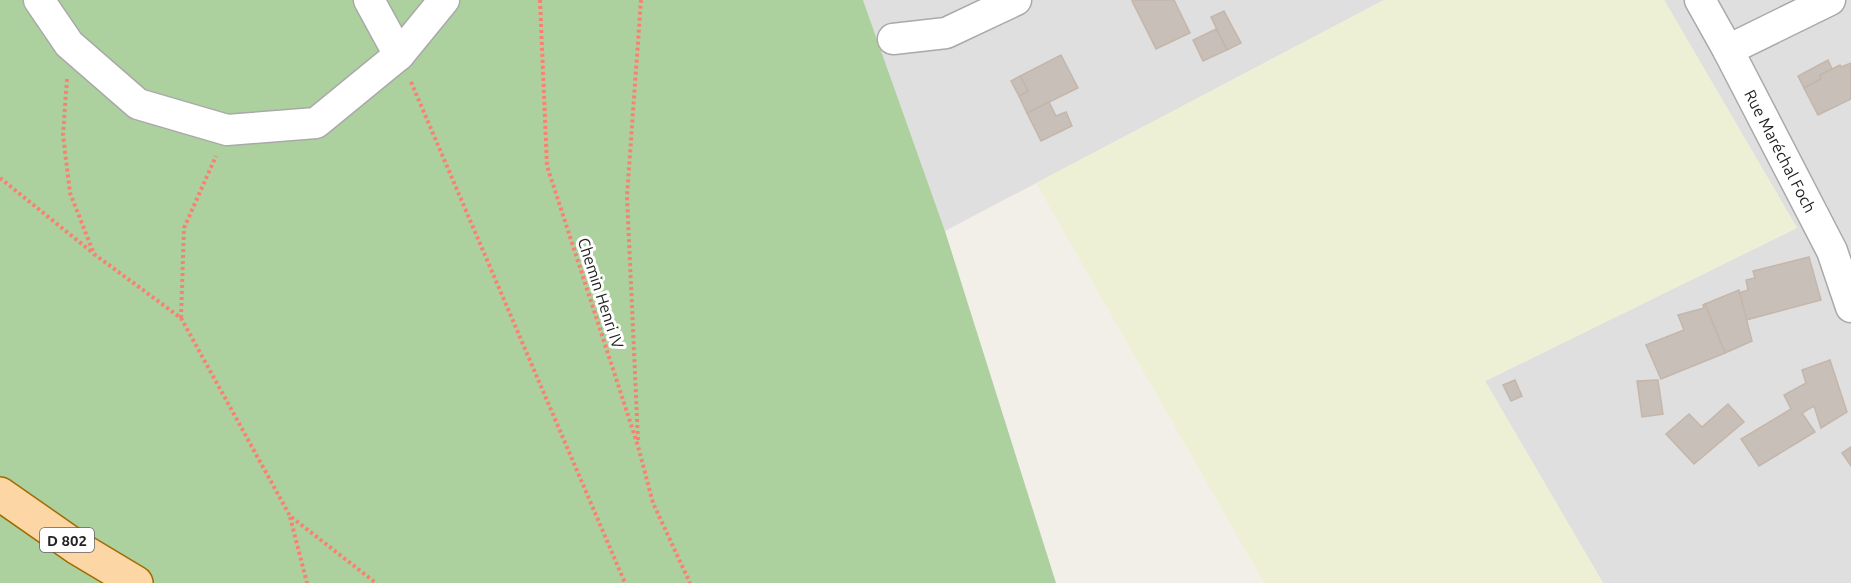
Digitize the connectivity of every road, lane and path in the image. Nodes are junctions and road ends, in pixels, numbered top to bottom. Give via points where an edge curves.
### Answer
1 (39, 0) edge
2 (369, 0) edge
3 (444, 0) edge
4 (540, 0) edge
5 (641, 0) edge
6 (1016, 0) edge
7 (1700, 0) edge
8 (1830, 0) edge
9 (894, 39) dead end
10 (69, 44) junction
11 (1728, 50) junction
12 (399, 55) junction
13 (227, 130) junction
14 (0, 178) edge
15 (94, 254) junction
16 (1851, 307) edge
17 (181, 318) junction
18 (638, 446) junction
19 (0, 494) edge
20 (290, 516) junction
21 (136, 583) edge
22 (307, 583) edge
23 (376, 583) edge
24 (625, 583) edge
25 (690, 583) edge

1 - 10 street
2 - 12 street
3 - 12 street
4 - 18 path, Chemin Henri IV via 547,166
5 - 18 path via 627,196
6 - 9 street via 946,33
7 - 11 street, Rue Maréchal Foch
8 - 11 street
10 - 13 street via 138,104
10 - 15 path via 63,135 70,193
11 - 16 street, Rue Maréchal Foch via 1832,251
12 - 13 street via 316,123
12 - 24 path
13 - 17 path via 184,228
14 - 15 path
15 - 17 path
17 - 20 path
18 - 25 path, Chemin Henri IV via 653,503
19 - 21 main road, D 802
20 - 22 path
20 - 23 path

